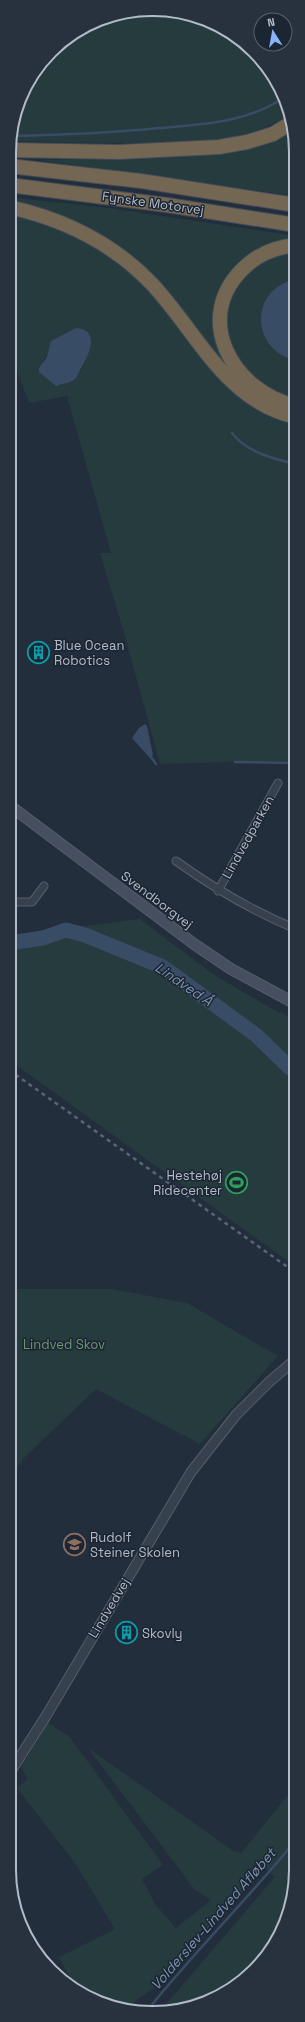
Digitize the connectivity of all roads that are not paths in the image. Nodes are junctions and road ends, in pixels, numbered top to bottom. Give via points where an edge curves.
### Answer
1 (286, 126) edge
2 (16, 150) edge
3 (16, 167) edge
4 (16, 186) edge
5 (289, 204) edge
6 (16, 209) edge
7 (289, 223) edge
8 (289, 246) edge
9 (289, 405) edge
10 (289, 416) edge
11 (278, 783) dead end
12 (16, 810) edge
13 (176, 861) dead end
14 (44, 886) dead end
15 (218, 891) junction
16 (16, 902) edge
17 (289, 926) edge
18 (289, 1000) edge
19 (289, 1365) edge
20 (16, 1763) edge

1 - 2 highway via 273,134 219,147 119,152
3 - 5 highway, Fynske Motorvej via 141,181
4 - 7 highway, Fynske Motorvej via 167,204
6 - 10 highway via 47,217 76,229 104,244 129,262 152,284 234,385 256,402
8 - 9 highway via 260,255 237,274 229,287 219,318 221,336 228,357 242,376 259,391
11 - 15 street, Lindvedparken
12 - 18 main road, Svendborgvej via 200,948 231,969
13 - 15 street, Lindvedparken
14 - 16 street via 32,902
15 - 17 street, Lindvedparken via 262,915
19 - 20 street, Lindvedvej via 236,1415 192,1472

